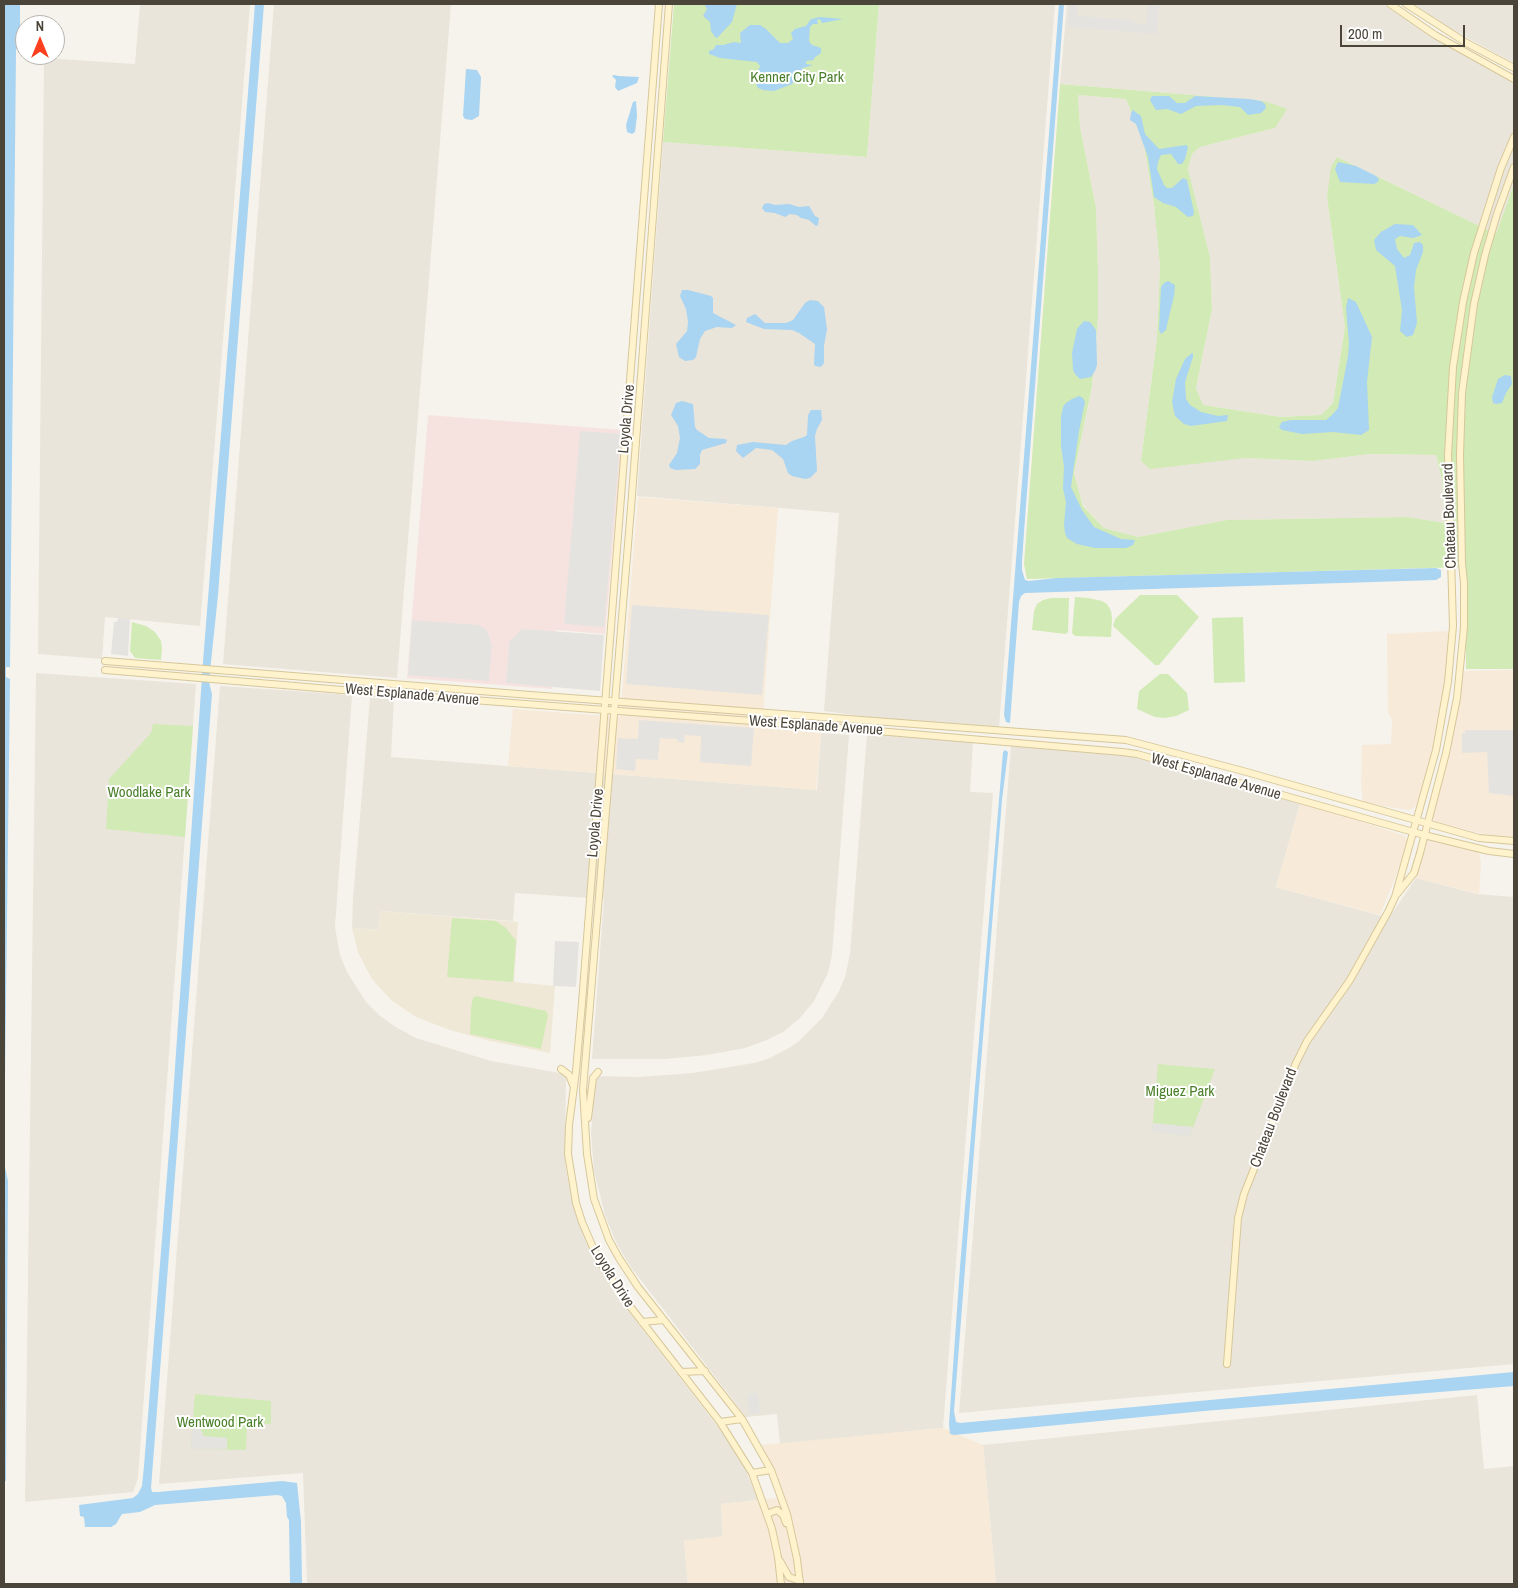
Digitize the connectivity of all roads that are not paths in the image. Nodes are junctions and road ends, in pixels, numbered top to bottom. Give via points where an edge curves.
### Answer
1 (1390, 4) edge
2 (1406, 4) edge
3 (659, 5) edge
4 (669, 6) edge
5 (1514, 68) edge
6 (1514, 79) edge
7 (652, 92) junction
8 (663, 93) junction
9 (1514, 137) edge
10 (647, 161) junction
11 (658, 162) junction
12 (1514, 167) edge
13 (640, 245) junction
14 (651, 246) junction
15 (638, 275) junction
16 (649, 276) junction
17 (632, 356) junction
18 (642, 357) junction
19 (1460, 455) junction
20 (1448, 456) junction
21 (620, 507) junction
22 (631, 508) junction
23 (1451, 562) junction
24 (1462, 563) junction
25 (105, 661) dead end
26 (1450, 667) junction
27 (1461, 668) junction
28 (105, 670) dead end
29 (1448, 682) junction
30 (1459, 683) junction
31 (606, 701) junction
32 (615, 702) junction
33 (680, 706) junction
34 (725, 709) junction
35 (605, 710) junction
36 (614, 710) junction
37 (771, 713) junction
38 (679, 716) junction
39 (820, 716) junction
40 (724, 719) junction
41 (770, 722) junction
42 (819, 726) junction
43 (604, 729) junction
44 (613, 730) junction
45 (1068, 736) junction
46 (1114, 739) junction
47 (1073, 748) junction
48 (1105, 750) junction
49 (1436, 750) junction
50 (1446, 753) junction
51 (1268, 778) junction
52 (1288, 784) junction
53 (1262, 791) junction
54 (1287, 797) junction
55 (1360, 804) junction
56 (1331, 809) junction
57 (1376, 809) junction
58 (1394, 814) junction
59 (1358, 816) junction
60 (1369, 819) junction
61 (1417, 821) junction
62 (1427, 823) junction
63 (1413, 833) junction
64 (1424, 836) junction
65 (1479, 838) junction
66 (1513, 841) edge
67 (1455, 843) junction
68 (1483, 850) junction
69 (1514, 852) edge
70 (1401, 870) junction
71 (1414, 873) junction
72 (1395, 897) junction
73 (561, 1069) dead end
74 (598, 1072) dead end
75 (574, 1091) junction
76 (586, 1126) junction
77 (664, 1320) junction
78 (642, 1322) junction
79 (1227, 1364) dead end
80 (705, 1371) junction
81 (681, 1372) junction
82 (742, 1420) junction
83 (720, 1422) junction
84 (771, 1470) junction
85 (752, 1473) junction
86 (767, 1514) junction
87 (792, 1535) junction
88 (778, 1557) junction
89 (800, 1582) edge
90 (781, 1583) edge
91 (788, 1584) edge

1 - 6 main road via 1448,43
2 - 5 main road via 1465,42
3 - 4 main road
3 - 7 main road, Loyola Drive
4 - 8 main road, Loyola Drive
7 - 8 main road
7 - 10 main road, Loyola Drive
8 - 11 main road, Loyola Drive
9 - 20 main road, Chateau Boulevard via 1487,209 1463,302 1453,366
10 - 11 main road
10 - 13 main road, Loyola Drive
11 - 14 main road, Loyola Drive
12 - 19 main road, Chateau Boulevard via 1495,222 1474,304 1462,393
13 - 14 main road
13 - 15 main road, Loyola Drive
14 - 16 main road, Loyola Drive
15 - 16 main road
15 - 17 main road, Loyola Drive
16 - 18 main road, Loyola Drive
17 - 18 main road
17 - 21 main road, Loyola Drive
18 - 22 main road, Loyola Drive
19 - 20 main road
19 - 24 main road, Chateau Boulevard
20 - 23 main road, Chateau Boulevard
21 - 22 main road
21 - 31 main road, Loyola Drive
22 - 32 main road, Loyola Drive
23 - 24 main road
23 - 26 main road, Chateau Boulevard via 1453,626
24 - 27 main road, Chateau Boulevard via 1464,627
25 - 31 main road, West Esplanade Avenue
26 - 27 main road
26 - 29 main road, Chateau Boulevard
27 - 30 main road, Chateau Boulevard
28 - 35 main road, West Esplanade Avenue
29 - 30 main road
29 - 49 main road, Chateau Boulevard
30 - 50 main road, Chateau Boulevard
31 - 32 main road, West Esplanade Avenue
31 - 35 main road, Loyola Drive
32 - 33 main road, West Esplanade Avenue
32 - 36 main road, Loyola Drive
33 - 34 main road, West Esplanade Avenue
33 - 38 main road
34 - 37 main road, West Esplanade Avenue
34 - 40 main road
35 - 36 main road, West Esplanade Avenue
35 - 43 main road, Loyola Drive
36 - 38 main road, West Esplanade Avenue
36 - 44 main road, Loyola Drive
37 - 39 main road, West Esplanade Avenue
37 - 41 main road
38 - 40 main road, West Esplanade Avenue
39 - 42 main road
39 - 45 main road, West Esplanade Avenue
40 - 41 main road, West Esplanade Avenue
41 - 42 main road, West Esplanade Avenue
42 - 47 main road, West Esplanade Avenue
43 - 44 main road
43 - 75 main road, Loyola Drive
44 - 76 main road, Loyola Drive via 584,1083
45 - 46 main road, West Esplanade Avenue
45 - 47 main road
46 - 48 main road
46 - 51 main road, West Esplanade Avenue via 1137,742
47 - 48 main road, West Esplanade Avenue
48 - 53 main road, West Esplanade Avenue via 1137,754
49 - 50 main road
49 - 61 main road, Chateau Boulevard
50 - 62 main road, Chateau Boulevard
51 - 52 main road, West Esplanade Avenue
51 - 53 main road via 1273,784
52 - 54 main road via 1280,791
52 - 55 main road, West Esplanade Avenue
53 - 54 main road, West Esplanade Avenue
54 - 56 main road, West Esplanade Avenue
55 - 56 main road via 1351,811
55 - 57 main road, West Esplanade Avenue
56 - 59 main road, West Esplanade Avenue
57 - 58 main road, West Esplanade Avenue
57 - 59 main road
58 - 60 main road via 1374,813
58 - 61 main road, West Esplanade Avenue
59 - 60 main road, West Esplanade Avenue
60 - 63 main road, West Esplanade Avenue
61 - 62 main road, West Esplanade Avenue
61 - 63 main road, Chateau Boulevard
62 - 64 main road, Chateau Boulevard
62 - 65 main road, West Esplanade Avenue
63 - 64 main road, West Esplanade Avenue
63 - 70 main road, Chateau Boulevard
64 - 67 main road, West Esplanade Avenue
64 - 71 main road, Chateau Boulevard
65 - 66 main road, West Esplanade Avenue
65 - 67 main road via 1472,844
66 - 68 main road via 1487,844
67 - 68 main road, West Esplanade Avenue
68 - 69 main road, West Esplanade Avenue
70 - 71 main road
70 - 72 main road, Chateau Boulevard
71 - 72 main road, Chateau Boulevard
72 - 79 main road, Chateau Boulevard via 1360,962 1296,1063 1244,1194 1236,1234
73 - 75 main road via 571,1077
74 - 76 main road via 593,1078
75 - 78 main road, Loyola Drive via 568,1154 579,1212 602,1266
76 - 77 main road, Loyola Drive via 590,1182 609,1240 627,1271
77 - 78 main road
77 - 80 main road, Loyola Drive
78 - 81 main road, Loyola Drive
80 - 81 main road
80 - 82 main road, Loyola Drive
81 - 83 main road, Loyola Drive
82 - 83 main road
82 - 84 main road, Loyola Drive
83 - 85 main road, Loyola Drive
84 - 85 main road
84 - 87 main road, Loyola Drive
85 - 86 main road, Loyola Drive
86 - 87 main road via 779,1511
86 - 88 main road, Loyola Drive
87 - 89 main road, Loyola Drive
88 - 89 main road via 789,1577
88 - 90 main road, Loyola Drive
90 - 91 main road

